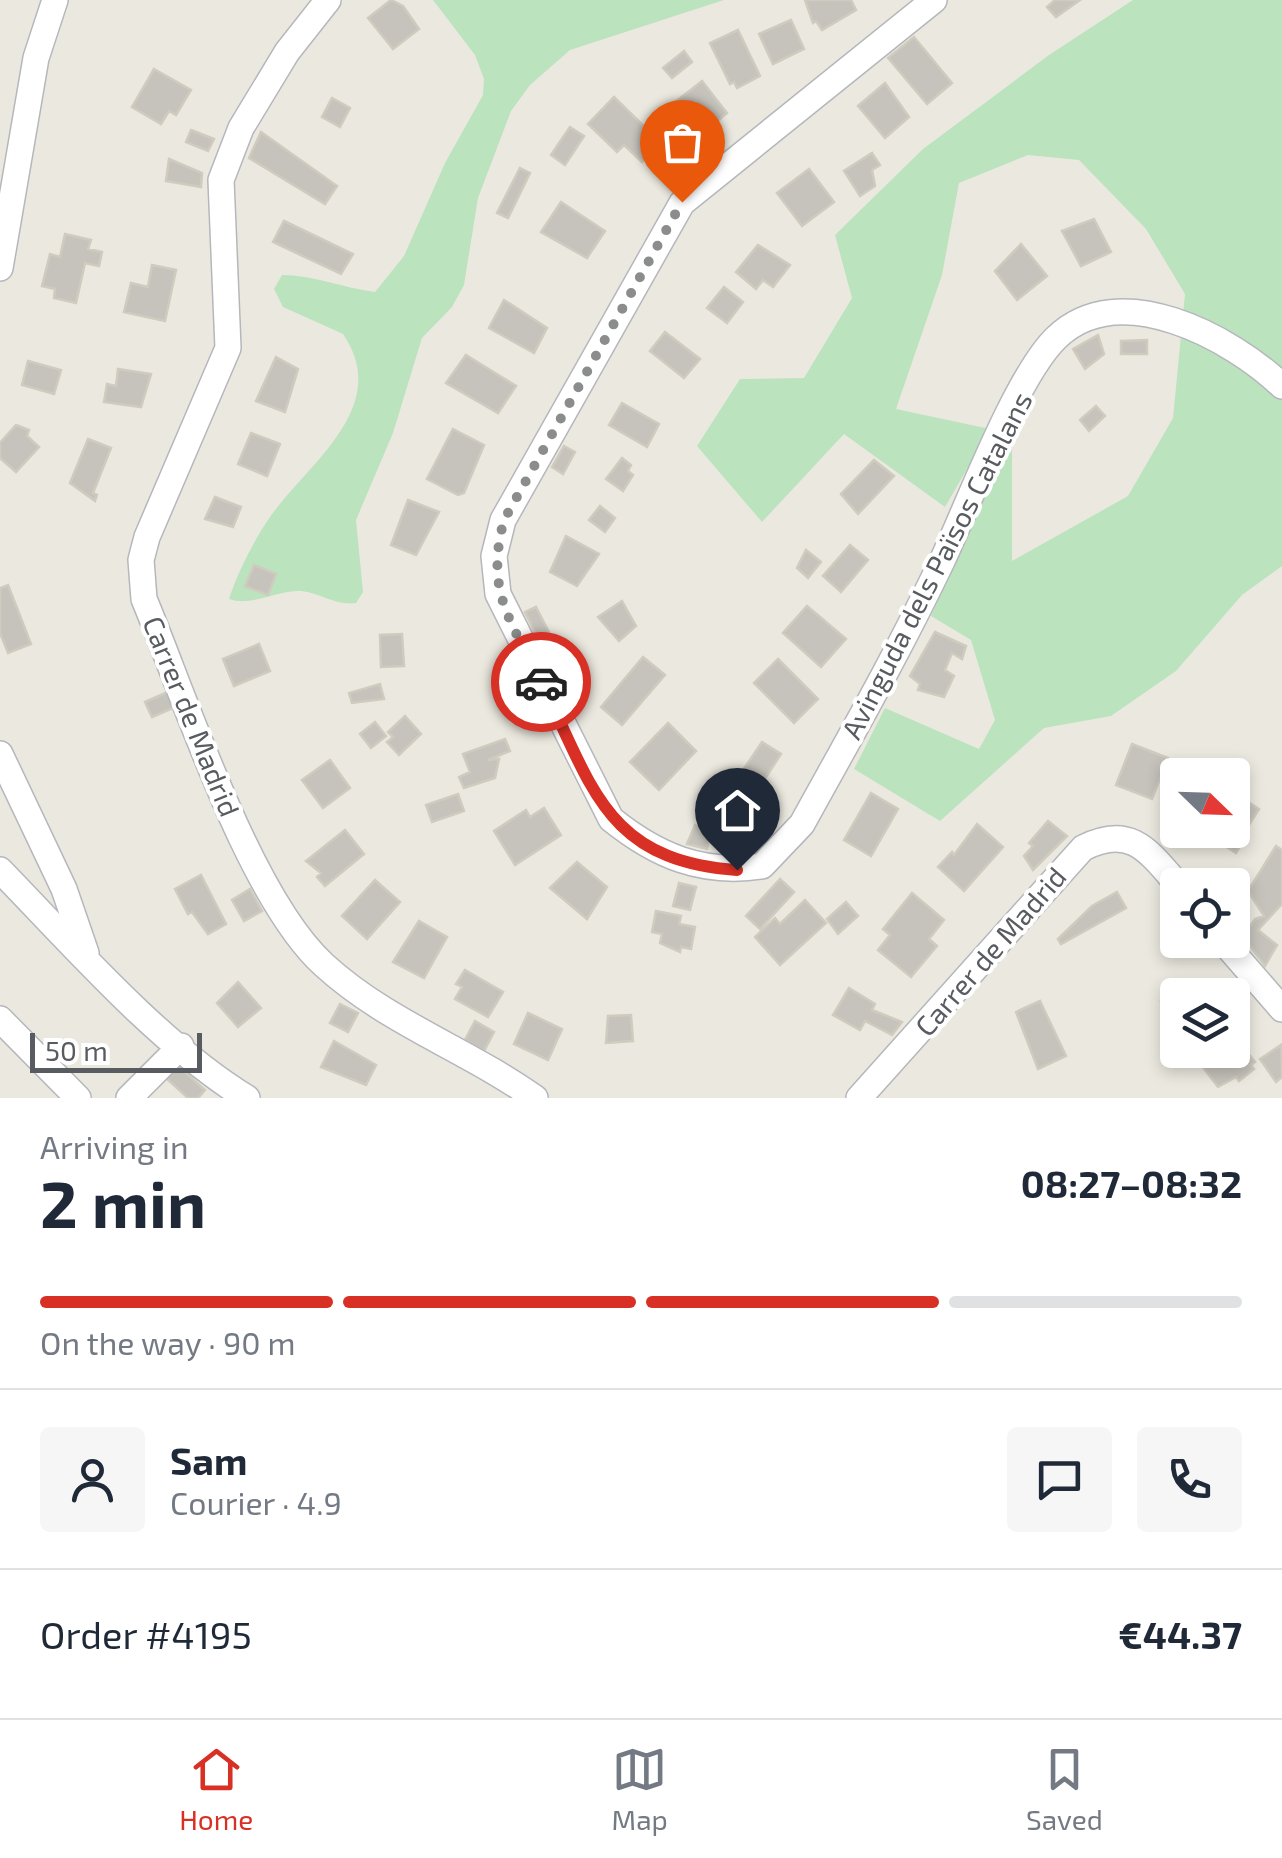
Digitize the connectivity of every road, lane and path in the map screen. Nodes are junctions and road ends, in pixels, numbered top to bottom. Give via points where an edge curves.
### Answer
1 (55, 0) edge
2 (328, 0) edge
3 (934, 0) edge
4 (0, 268) edge
5 (1282, 386) edge
6 (0, 754) edge
7 (1163, 868) edge
8 (0, 870) edge
9 (1238, 958) edge
10 (89, 962) junction
11 (1282, 1009) edge
12 (0, 1019) edge
13 (181, 1046) junction
14 (78, 1098) edge
15 (129, 1098) edge
16 (247, 1098) edge
17 (536, 1098) edge
18 (860, 1098) edge

1 - 4 street via 36,58
2 - 17 street, Carrer de Madrid via 241,128 221,180 228,348 147,537 144,599 242,836 298,936 371,1002
3 - 5 street, Avinguda dels Països Catalans via 682,202 504,520 494,556 498,594 611,819 675,860 709,868 762,866 783,846 802,824 902,645 1025,384 1056,338 1098,316 1172,319 1252,358
6 - 10 street via 64,889
7 - 18 street, Carrer de Madrid via 1125,838 1104,837 1083,848
8 - 10 street
9 - 11 street
10 - 13 street
12 - 14 street
13 - 15 street
13 - 16 street

